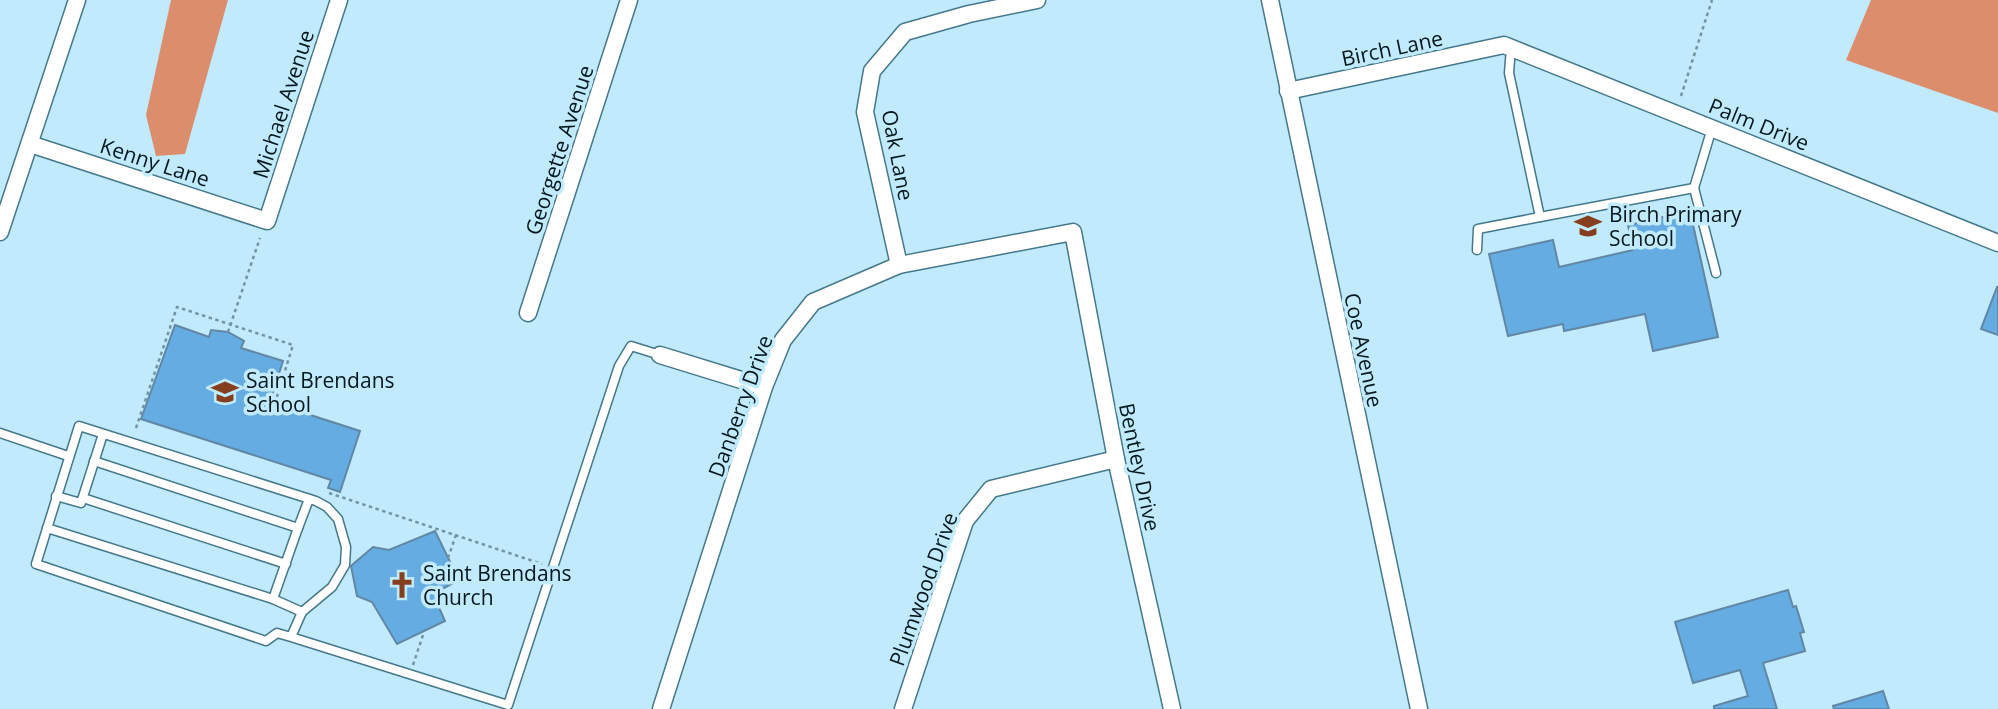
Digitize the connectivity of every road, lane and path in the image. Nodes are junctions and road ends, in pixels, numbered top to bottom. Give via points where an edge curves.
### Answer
1 (77, 0) edge
2 (339, 0) edge
3 (629, 0) edge
4 (1037, 0) edge
5 (1270, 0) edge
6 (1712, 0) edge
7 (967, 7) edge
8 (1507, 47) junction
9 (1288, 91) junction
10 (1681, 96) dead end
11 (1712, 127) junction
12 (30, 144) junction
13 (1694, 188) junction
14 (1540, 217) junction
15 (267, 221) joint
16 (0, 232) edge
17 (1073, 232) joint
18 (260, 238) dead end
19 (1998, 243) edge
20 (1477, 250) dead end
21 (899, 265) junction
22 (1716, 273) dead end
23 (528, 313) dead end
24 (231, 325) junction
25 (228, 332) dead end
26 (660, 355) joint
27 (764, 387) junction
28 (275, 403) dead end
29 (136, 428) dead end
30 (0, 433) edge
31 (103, 433) junction
32 (68, 456) junction
33 (1116, 459) junction
34 (94, 461) junction
35 (329, 493) dead end
36 (56, 496) junction
37 (83, 498) junction
38 (309, 499) junction
39 (47, 528) junction
40 (298, 528) junction
41 (456, 535) junction
42 (448, 558) dead end
43 (285, 564) junction
44 (552, 567) junction
45 (273, 599) junction
46 (302, 612) junction
47 (424, 632) dead end
48 (291, 637) junction
49 (410, 675) junction
50 (661, 709) edge
51 (903, 709) edge
52 (1172, 709) edge
53 (1419, 709) edge

1 - 12 street
2 - 15 street, Michael Avenue
3 - 23 street, Georgette Avenue
4 - 7 street, Oak Lane
5 - 9 street, Coe Avenue
6 - 10 path
7 - 21 street, Oak Lane via 905,32 872,71 865,112
8 - 9 street, Birch Lane
8 - 11 street, Palm Drive
8 - 14 lane
9 - 53 street, Coe Avenue
11 - 13 lane
11 - 19 street, Palm Drive
12 - 15 street, Kenny Lane
12 - 16 street
13 - 14 lane
13 - 22 lane
14 - 20 lane via 1478,229
17 - 21 street, Danberry Drive
17 - 33 street, Bentley Drive
18 - 24 path
21 - 27 street, Danberry Drive via 813,302 783,340
24 - 25 path
24 - 28 path via 293,345
24 - 29 path via 177,307
26 - 27 street
26 - 44 lane via 631,346 619,366
27 - 50 street, Danberry Drive
30 - 32 lane
31 - 32 lane via 79,426
31 - 34 lane
31 - 38 lane
32 - 36 lane
33 - 51 street, Plumwood Drive via 991,489 965,521
33 - 52 street, Bentley Drive
34 - 37 lane
34 - 40 lane
35 - 41 path
36 - 37 lane via 81,503
36 - 39 lane
37 - 43 lane
38 - 40 lane
38 - 46 lane via 327,507 338,519 346,547 345,565 332,587
39 - 45 lane
39 - 48 lane via 36,564 266,641 277,633
40 - 43 lane
41 - 42 path
41 - 44 path
43 - 45 lane
44 - 49 lane via 508,705
45 - 46 lane
46 - 48 lane
47 - 49 path
48 - 49 lane

